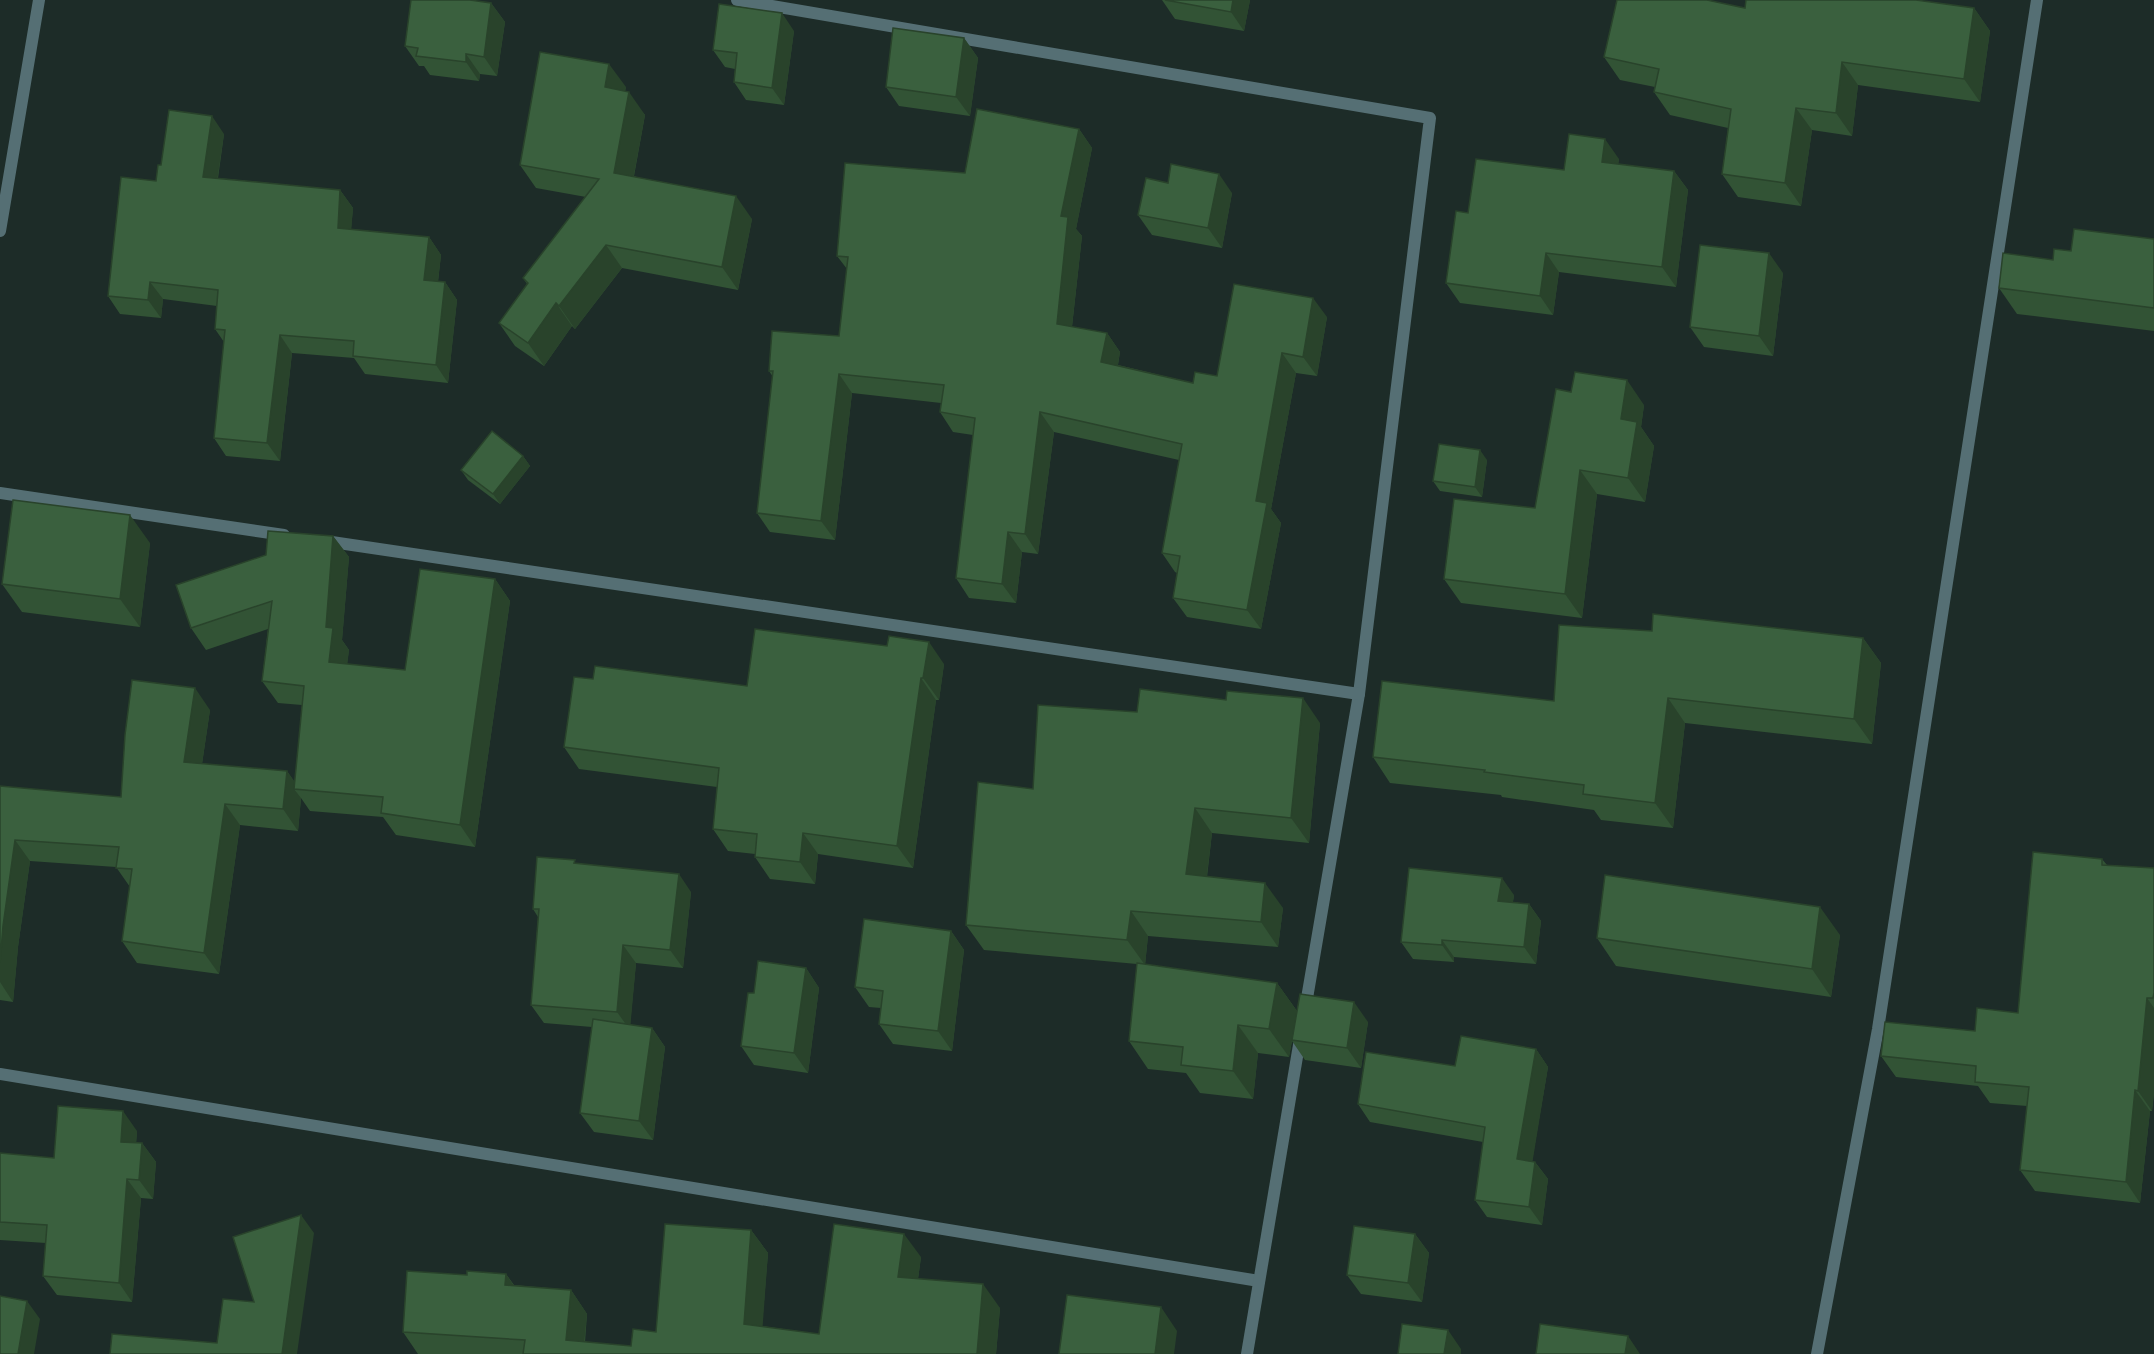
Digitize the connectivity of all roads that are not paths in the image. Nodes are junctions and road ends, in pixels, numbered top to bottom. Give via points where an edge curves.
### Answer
1 (39, 0) edge
2 (737, 0) edge
3 (2037, 0) edge
4 (0, 231) edge
5 (0, 493) edge
6 (1359, 694) junction
7 (0, 1074) edge
8 (1259, 1281) junction
9 (1247, 1354) edge
10 (1817, 1354) edge

1 - 4 street
2 - 6 street via 1430,118
3 - 10 street via 1878,1029
5 - 6 street
6 - 8 street
7 - 8 street
8 - 9 street

